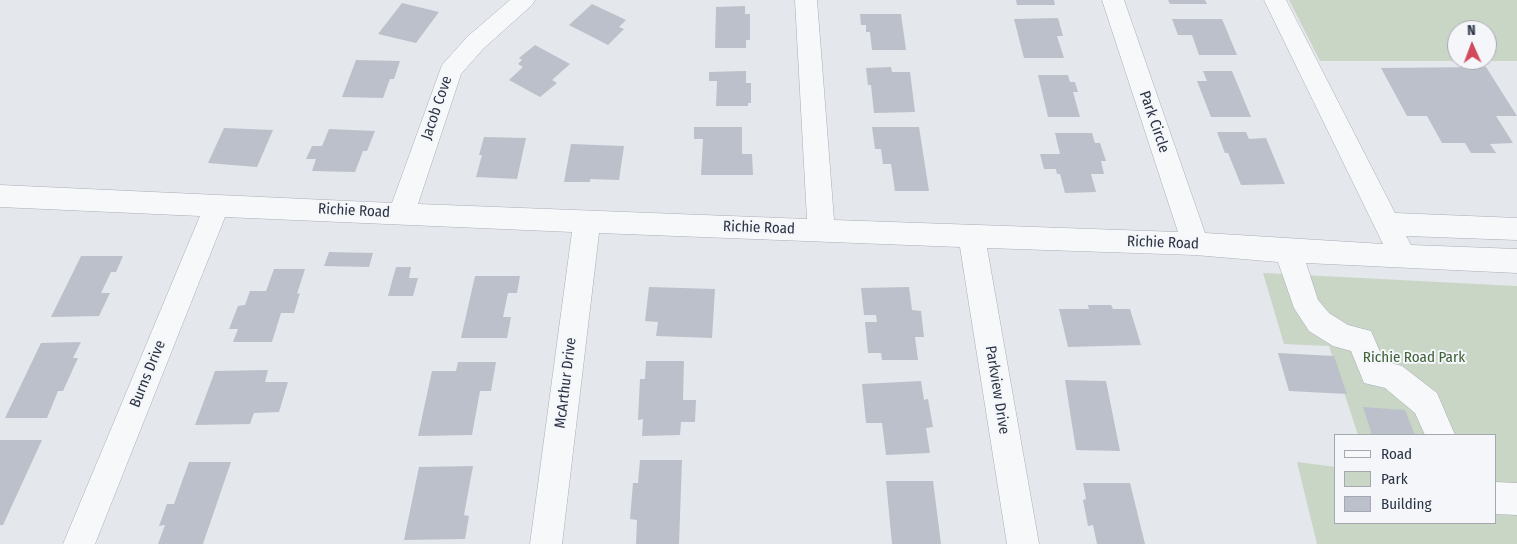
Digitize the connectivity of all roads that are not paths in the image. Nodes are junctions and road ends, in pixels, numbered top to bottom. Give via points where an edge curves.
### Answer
1 (524, 0) edge
2 (806, 0) edge
3 (1113, 0) edge
4 (1275, 0) edge
5 (0, 196) edge
6 (217, 205) junction
7 (402, 213) junction
8 (586, 222) junction
9 (1387, 224) junction
10 (1517, 229) edge
11 (821, 230) junction
12 (972, 237) junction
13 (1195, 244) junction
14 (1288, 251) junction
15 (1402, 255) junction
16 (1517, 261) edge
17 (1440, 434) edge
18 (1497, 498) edge
19 (1517, 499) edge
20 (79, 544) edge
21 (546, 544) edge
22 (1023, 544) edge

1 - 7 street, Jacob Cove via 475,43 450,71
2 - 11 street
3 - 13 street, Park Circle
4 - 9 street
5 - 6 street, Richie Road
6 - 7 street, Richie Road
6 - 20 street, Burns Drive
7 - 8 street, Richie Road
8 - 11 street, Richie Road
8 - 21 street, McArthur Drive
9 - 10 street
9 - 15 street
11 - 12 street, Richie Road
12 - 13 street, Richie Road
12 - 22 street, Parkview Drive
13 - 14 street, Richie Road
14 - 15 street, Richie Road
14 - 17 street via 1301,292 1319,322 1343,337 1361,340 1374,373 1392,376 1426,403
15 - 16 street, Richie Road
18 - 19 street

